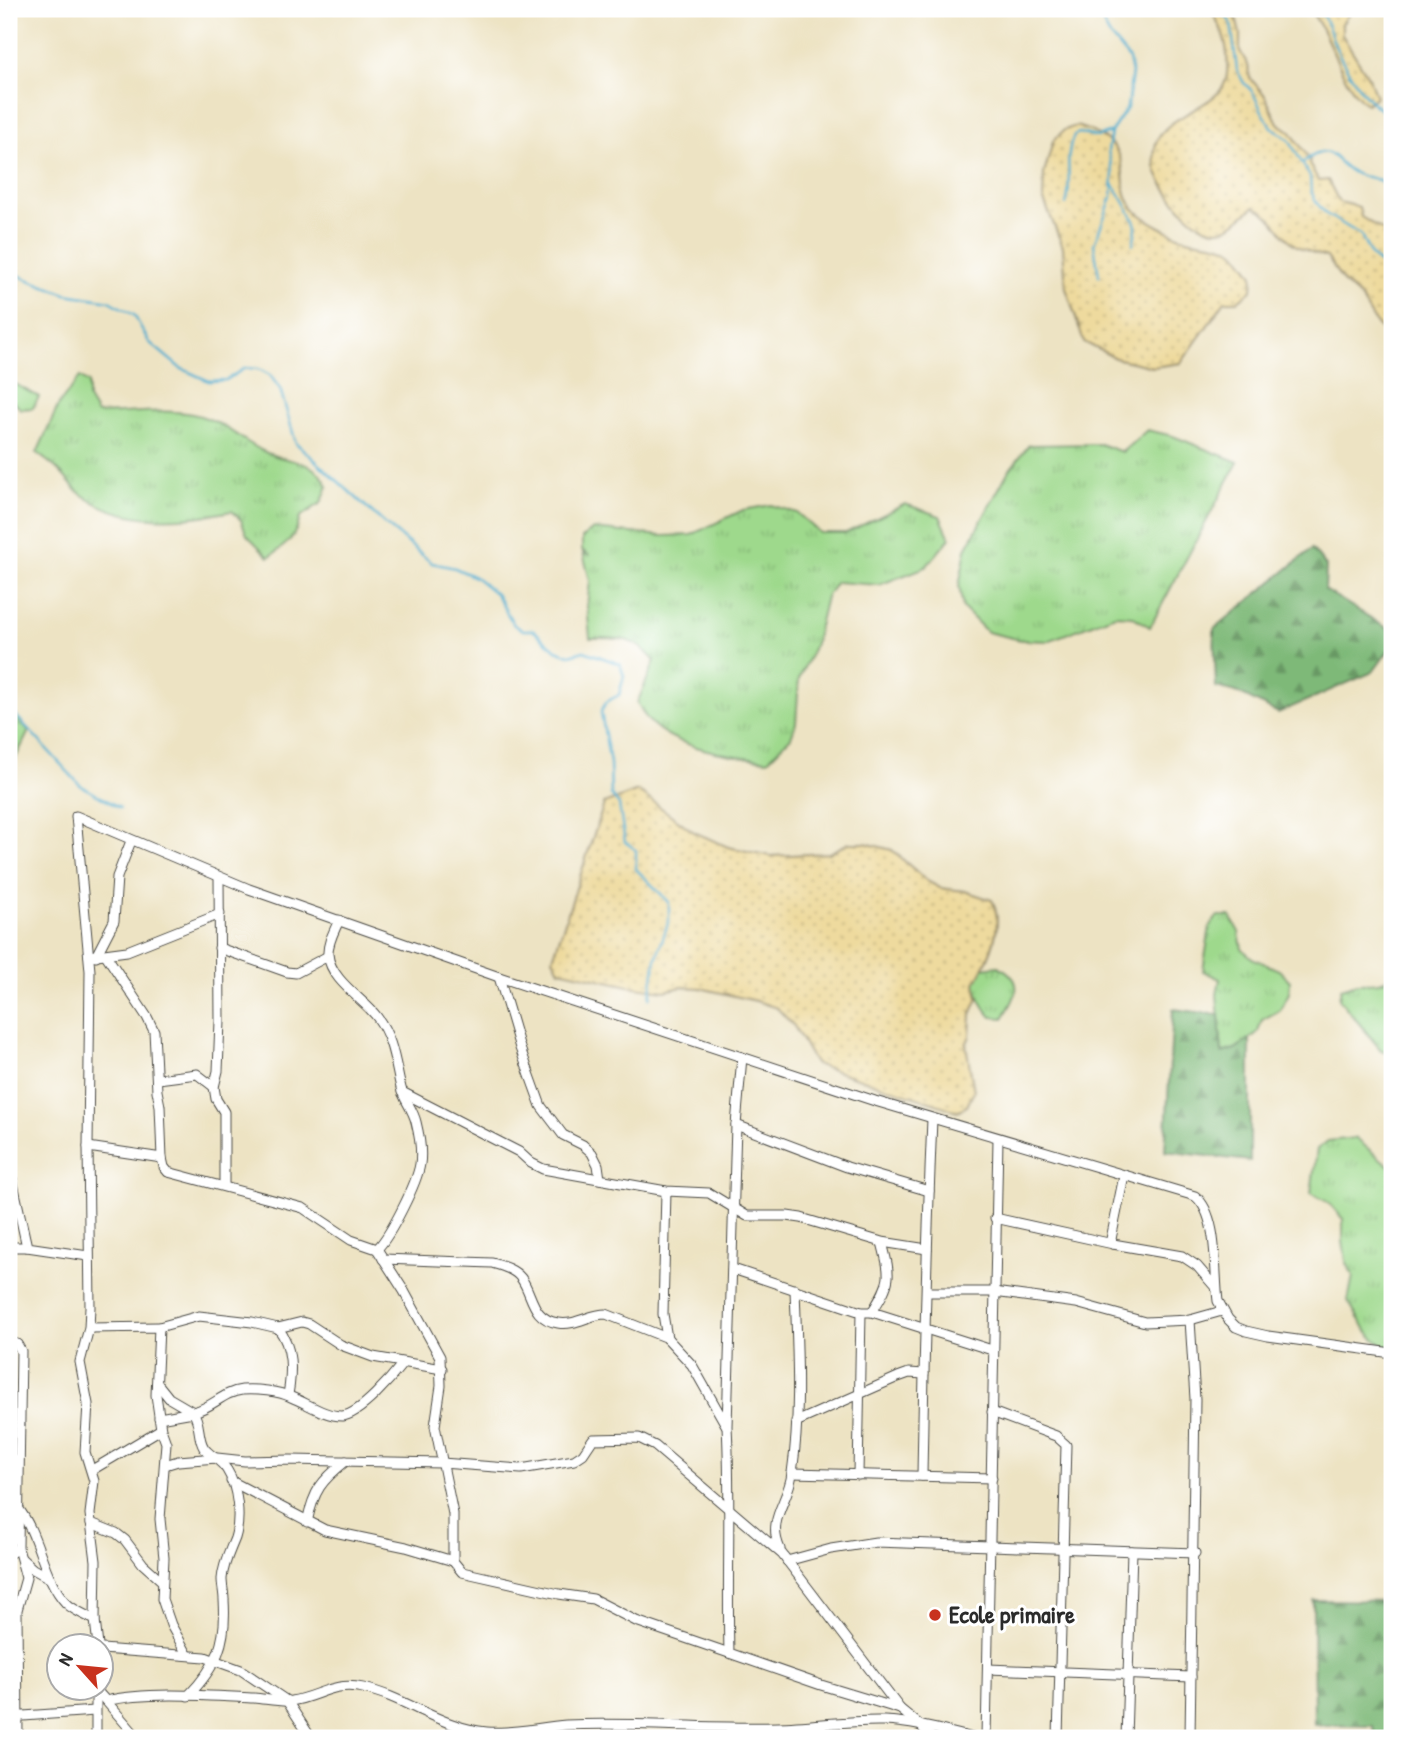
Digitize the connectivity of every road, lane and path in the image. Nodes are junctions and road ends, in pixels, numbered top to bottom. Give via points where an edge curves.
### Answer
1 (131, 841) junction
2 (219, 877) junction
3 (220, 914) junction
4 (339, 920) junction
5 (219, 948) junction
6 (97, 956) junction
7 (328, 956) junction
8 (499, 977) junction
9 (742, 1057) junction
10 (158, 1079) junction
11 (214, 1087) junction
12 (402, 1092) junction
13 (932, 1119) junction
14 (736, 1125) junction
15 (998, 1139) junction
16 (88, 1147) junction
17 (162, 1158) junction
18 (1124, 1176) junction
19 (600, 1179) junction
20 (9, 1180) edge
21 (224, 1186) junction
22 (929, 1191) junction
23 (666, 1192) junction
24 (734, 1210) junction
25 (995, 1219) junction
26 (882, 1242) junction
27 (1113, 1244) junction
28 (9, 1247) edge
29 (27, 1247) junction
30 (377, 1249) junction
31 (928, 1249) junction
32 (89, 1256) junction
33 (383, 1259) junction
34 (733, 1269) junction
35 (795, 1289) junction
36 (1217, 1289) junction
37 (928, 1292) junction
38 (994, 1292) junction
39 (1222, 1311) junction
40 (861, 1312) junction
41 (872, 1312) junction
42 (1190, 1320) junction
43 (89, 1328) junction
44 (159, 1328) junction
45 (278, 1328) junction
46 (925, 1329) junction
47 (667, 1338) junction
48 (9, 1341) edge
49 (992, 1350) junction
50 (1392, 1353) edge
51 (403, 1363) junction
52 (442, 1369) junction
53 (924, 1374) junction
54 (157, 1382) junction
55 (288, 1395) junction
56 (859, 1396) junction
57 (193, 1412) junction
58 (992, 1412) junction
59 (159, 1418) junction
60 (796, 1422) junction
61 (727, 1426) junction
62 (161, 1429) junction
63 (217, 1458) junction
64 (346, 1461) junction
65 (442, 1463) junction
66 (165, 1465) junction
67 (92, 1470) junction
68 (792, 1473) junction
69 (858, 1475) junction
70 (922, 1476) junction
71 (992, 1478) junction
72 (231, 1481) junction
73 (15, 1501) edge
74 (728, 1510) junction
75 (307, 1522) junction
76 (91, 1523) junction
77 (990, 1546) junction
78 (18, 1548) junction
79 (1063, 1549) junction
80 (1132, 1551) junction
81 (9, 1553) edge
82 (1195, 1553) junction
83 (785, 1557) junction
84 (22, 1559) junction
85 (453, 1561) junction
86 (51, 1579) junction
87 (162, 1581) junction
88 (94, 1620) junction
89 (13, 1626) edge
90 (96, 1632) edge
91 (116, 1650) edge
92 (729, 1653) junction
93 (187, 1654) junction
94 (216, 1660) junction
95 (988, 1669) junction
96 (1059, 1671) junction
97 (1128, 1674) junction
98 (1191, 1677) junction
99 (188, 1696) junction
100 (116, 1699) edge
101 (287, 1701) junction
102 (95, 1702) edge
103 (107, 1702) edge
104 (900, 1709) junction
105 (95, 1711) junction
106 (13, 1717) edge
107 (921, 1726) junction
108 (779, 1727) junction
109 (474, 1730) junction
110 (18, 1738) edge
111 (96, 1738) edge
112 (138, 1738) edge
113 (311, 1738) edge
114 (449, 1738) edge
115 (778, 1738) edge
116 (932, 1738) edge
117 (973, 1738) edge
118 (986, 1738) edge
119 (1059, 1738) edge
120 (1126, 1738) edge
121 (1190, 1738) edge

1 - 2 street
1 - 6 street via 117,877 114,921
1 - 6 street via 76,816
2 - 3 street
2 - 4 street
3 - 5 street
3 - 6 street via 127,951
4 - 7 street
4 - 8 street
5 - 7 street via 296,973
5 - 11 street via 220,1021
6 - 10 street via 152,1025
6 - 16 street
7 - 12 street via 354,995 377,1016 389,1039
8 - 9 street
8 - 19 street via 541,1106 563,1135 592,1153
9 - 13 street
9 - 14 street
10 - 11 street via 197,1074
10 - 17 street
11 - 21 street via 224,1112
12 - 19 street via 519,1152 537,1167
12 - 30 street via 416,1122 420,1167 394,1226
13 - 15 street
13 - 22 street
14 - 22 street via 847,1167
14 - 24 street
15 - 18 street
15 - 25 street
16 - 17 street
16 - 32 street
17 - 21 street via 168,1172
18 - 27 street
18 - 36 street via 1181,1191 1204,1204
19 - 23 street
20 - 29 street via 18,1198
21 - 30 street via 303,1208 351,1240
22 - 31 street
23 - 24 street via 709,1193
23 - 47 street via 663,1314
24 - 26 street via 755,1217 801,1218
24 - 34 street
25 - 27 street
25 - 38 street
26 - 31 street
26 - 41 street via 890,1272 888,1286
27 - 36 street via 1182,1256
28 - 29 street
29 - 32 street
30 - 33 street
31 - 37 street
32 - 43 street
33 - 47 street via 492,1263 521,1279 530,1301 554,1323 569,1324 606,1314
33 - 52 street via 436,1346
34 - 35 street
34 - 61 street
35 - 40 street
35 - 60 street
36 - 39 street
37 - 38 street
37 - 46 street
38 - 42 street via 1091,1306 1145,1322
38 - 49 street
39 - 42 street
39 - 50 street via 1236,1327 1268,1336
40 - 41 street
40 - 56 street
41 - 46 street
42 - 82 street
43 - 44 street
43 - 67 street via 80,1363 88,1404 85,1452
44 - 45 street via 205,1316
44 - 54 street
45 - 51 street via 302,1322 341,1345
45 - 55 street via 290,1352
46 - 49 street
46 - 53 street
47 - 61 street via 691,1365
48 - 73 street via 21,1351
49 - 58 street
51 - 52 street
51 - 55 street via 368,1401 343,1416
52 - 65 street via 435,1426
53 - 56 street via 898,1377
53 - 70 street
54 - 57 street via 169,1398
54 - 59 street
55 - 57 street via 244,1390 228,1393 208,1408
56 - 60 street
56 - 69 street
57 - 59 street
57 - 63 street via 203,1447
58 - 71 street
58 - 79 street via 1056,1436 1066,1446
59 - 62 street
60 - 68 street
61 - 74 street
62 - 66 street
62 - 67 street
63 - 64 street
63 - 66 street
63 - 72 street
64 - 65 street
64 - 75 street via 316,1489
65 - 74 street via 521,1469 574,1460 593,1439 639,1438 655,1446
65 - 85 street via 453,1514
66 - 87 street via 160,1519
67 - 76 street
68 - 69 street
68 - 83 street via 789,1493 774,1526
69 - 70 street
70 - 71 street
71 - 77 street
72 - 75 street
72 - 94 street via 237,1528 223,1569 224,1632
73 - 78 street
73 - 86 street
74 - 83 street
74 - 92 street
75 - 85 street
76 - 87 street via 125,1540
76 - 88 street via 96,1561
77 - 79 street
77 - 83 street via 876,1542
77 - 95 street
78 - 81 street
78 - 84 street
79 - 80 street
79 - 96 street
80 - 82 street
80 - 97 street
82 - 98 street
83 - 104 street
84 - 86 street
84 - 89 street via 26,1581
85 - 92 street via 463,1573 593,1599 636,1621
86 - 88 street via 67,1604
87 - 93 street via 167,1615
88 - 90 street
89 - 106 street
91 - 93 street
92 - 104 street
93 - 94 street
94 - 99 street
94 - 101 street via 241,1670
95 - 96 street
95 - 118 street
96 - 97 street
96 - 119 street
97 - 98 street
97 - 120 street
98 - 121 street
99 - 100 street
99 - 101 street
101 - 109 street via 347,1685 383,1694
101 - 113 street
102 - 105 street
103 - 112 street
104 - 107 street
105 - 106 street
105 - 111 street
106 - 110 street
107 - 108 street via 870,1721
107 - 116 street
107 - 117 street
108 - 109 street via 655,1724
108 - 115 street
109 - 114 street

